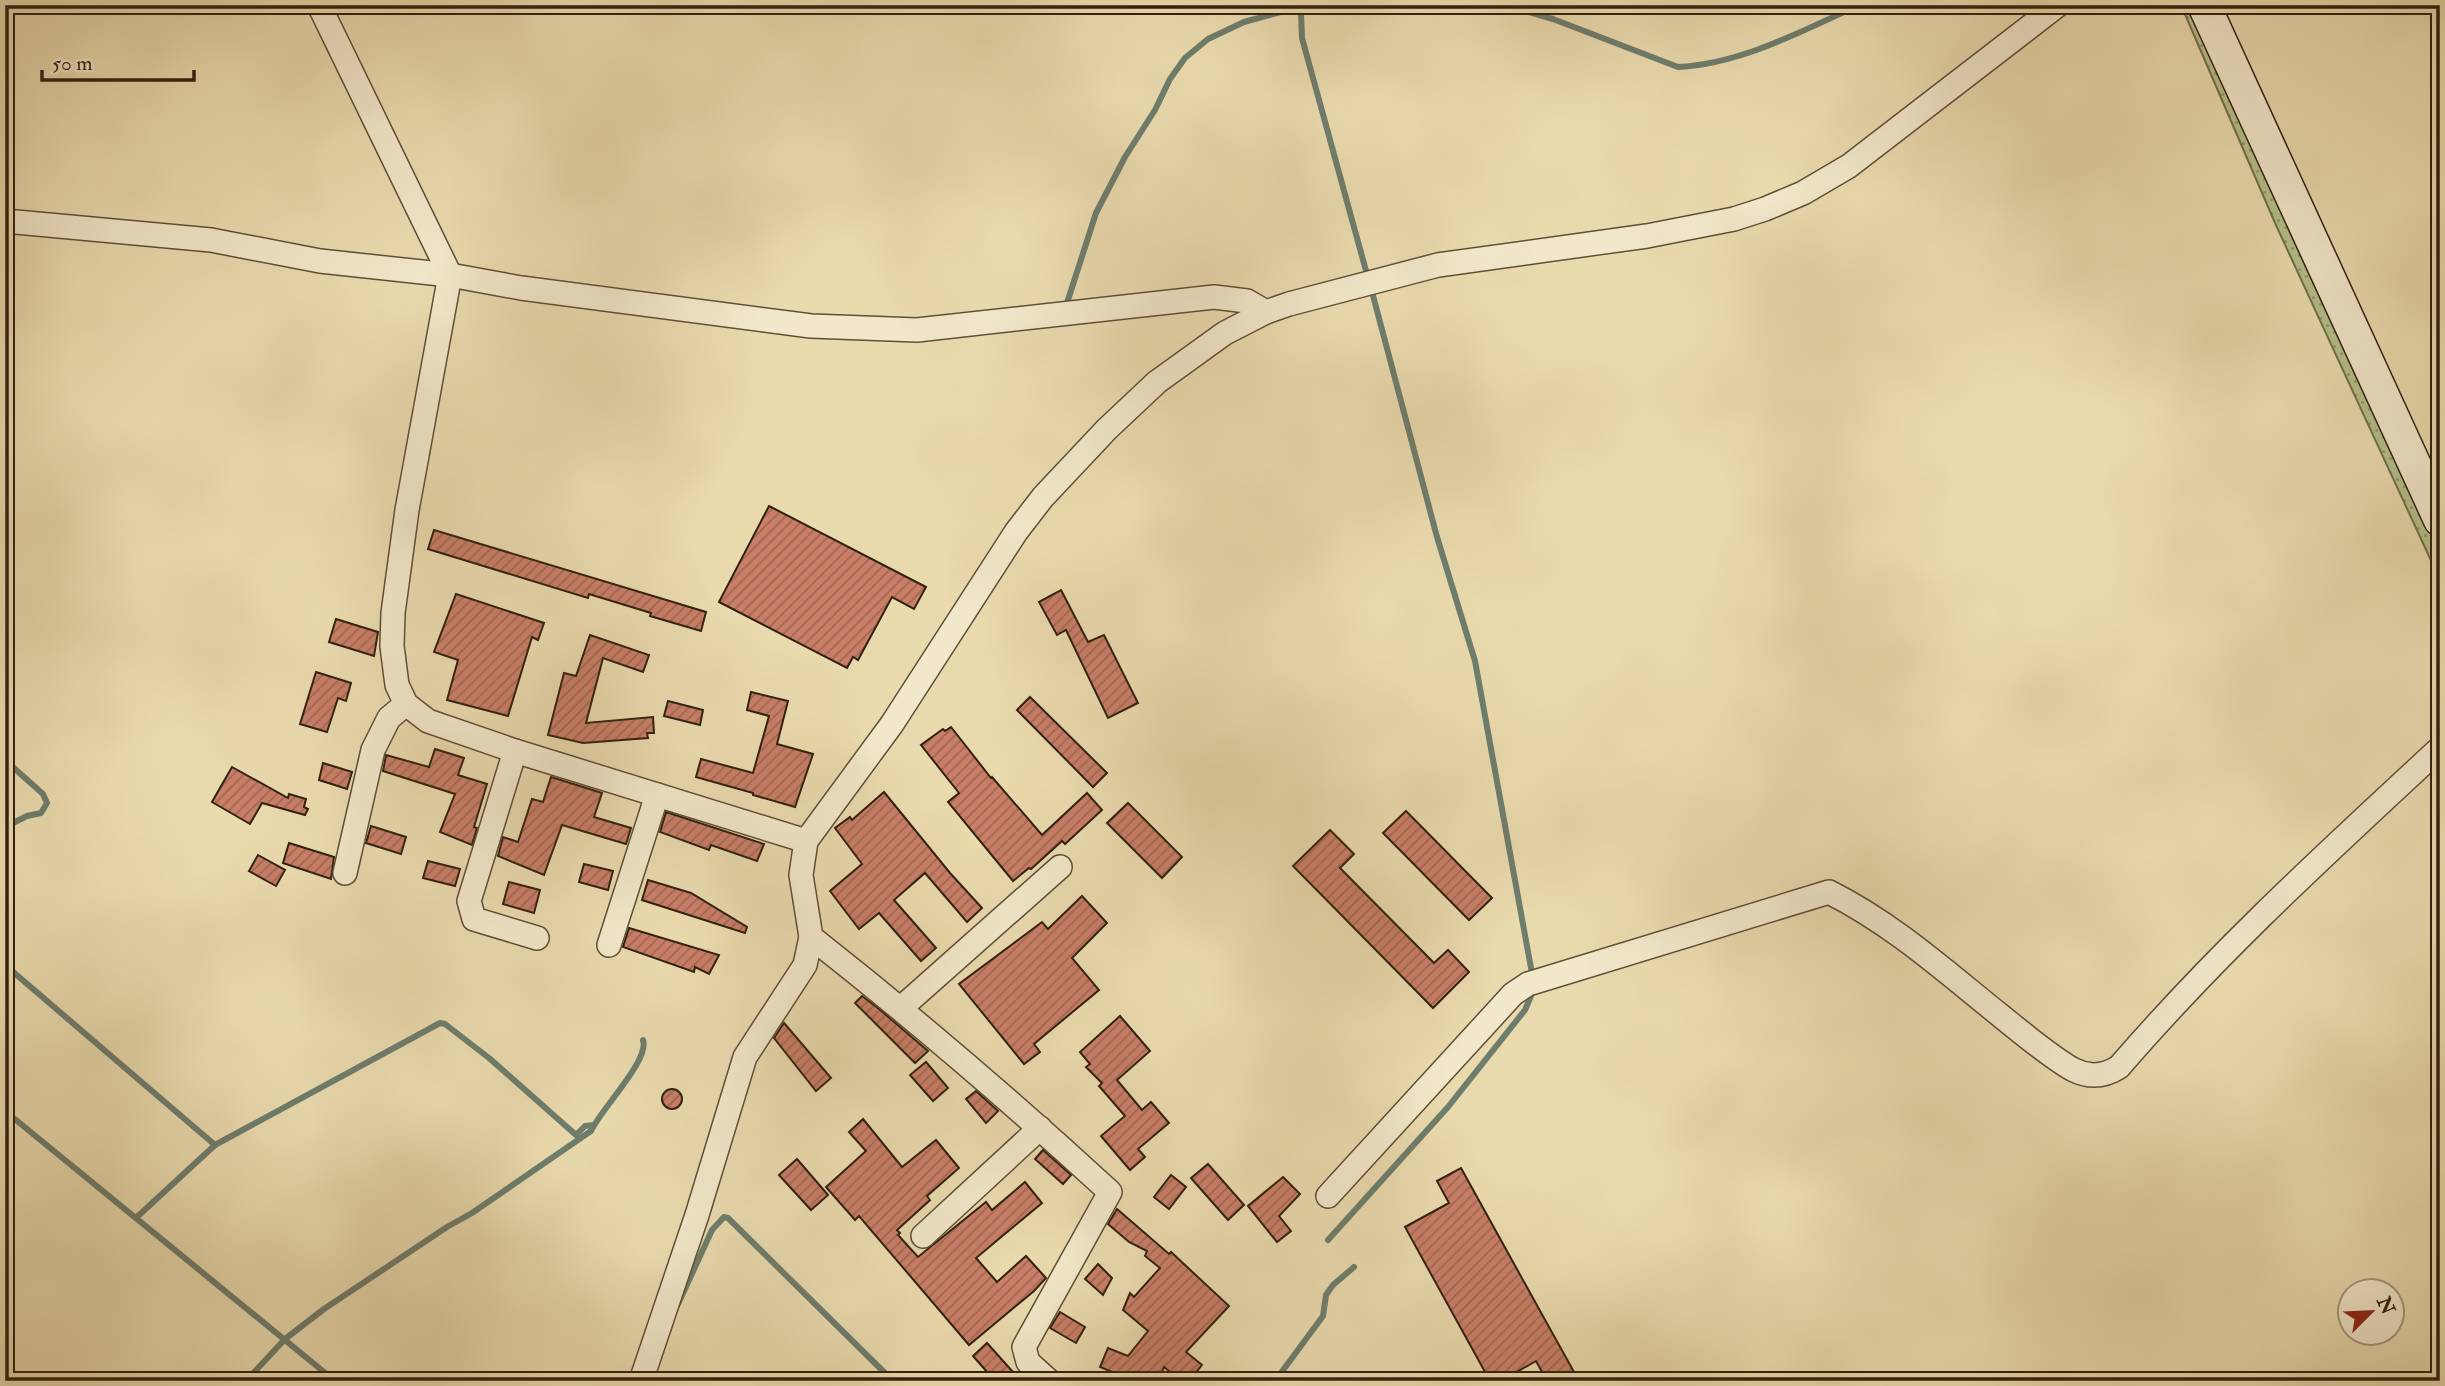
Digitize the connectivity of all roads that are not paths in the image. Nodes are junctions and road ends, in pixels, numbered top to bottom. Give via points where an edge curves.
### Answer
1 (320, 5) edge
2 (2058, 5) edge
3 (2204, 5) edge
4 (5, 221) edge
5 (450, 275) junction
6 (1266, 313) junction
7 (2440, 520) edge
8 (406, 704) junction
9 (2440, 748) edge
10 (514, 751) junction
11 (657, 795) junction
12 (806, 841) junction
13 (1060, 867) dead end
14 (345, 873) dead end
15 (811, 937) junction
16 (537, 938) dead end
17 (609, 945) dead end
18 (901, 1008) junction
19 (1040, 1128) junction
20 (1328, 1196) dead end
21 (923, 1236) dead end
22 (642, 1381) edge
23 (1049, 1381) edge

1 - 5 street
2 - 6 street via 1840,172 1765,209 1647,236 1438,265
3 - 7 main road
4 - 5 street via 211,240 320,261
5 - 6 street via 783,322 872,329 929,329 1214,297 1247,301
5 - 8 street via 393,613 397,685
6 - 12 street via 1225,333 1157,382 1043,497 892,724
8 - 10 street via 428,721
8 - 14 street via 390,718 373,750
9 - 20 street via 2259,916 2119,1066 2096,1076 2075,1070 1882,921 1829,892 1534,982 1513,994
10 - 11 street
10 - 16 street via 469,901 474,919
11 - 12 street
11 - 17 street
12 - 15 street via 801,875
13 - 18 street
15 - 18 street
15 - 22 street via 805,965 745,1057
18 - 19 street
19 - 21 street
19 - 23 street via 1110,1192 1024,1347 1028,1362

